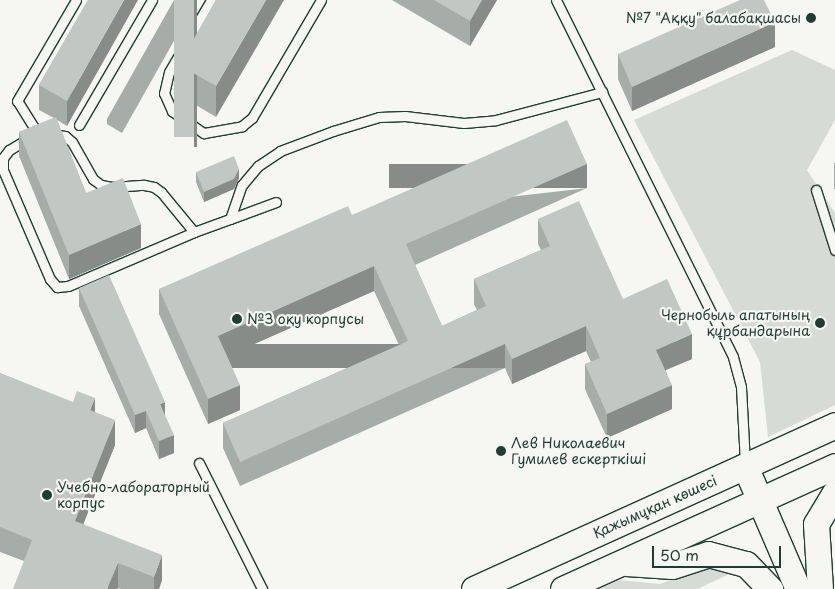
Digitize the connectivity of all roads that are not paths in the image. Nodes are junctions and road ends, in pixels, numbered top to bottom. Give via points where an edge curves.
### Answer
1 (76, 0) edge
2 (152, 0) edge
3 (211, 0) edge
4 (321, 0) edge
5 (556, 0) edge
6 (602, 92) junction
7 (79, 125) dead end
8 (36, 134) junction
9 (816, 190) dead end
10 (276, 202) dead end
11 (230, 219) junction
12 (194, 232) junction
13 (835, 250) edge
14 (835, 425) edge
15 (199, 463) dead end
16 (745, 466) junction
17 (835, 466) edge
18 (835, 492) edge
19 (759, 501) junction
20 (621, 563) junction
21 (577, 586) edge
22 (262, 589) edge
23 (474, 589) edge
24 (770, 589) edge
25 (798, 589) edge
26 (820, 589) edge

1 - 8 lane via 17,101
2 - 7 lane
3 - 4 lane via 169,72 164,93 172,111 204,133 242,126 252,118
5 - 6 lane
6 - 11 lane via 496,120 464,123 387,117 333,131 280,151 258,166 242,186
6 - 16 lane via 733,357 741,387
8 - 12 lane via 66,136 93,179 101,185 112,188 154,187
8 - 12 lane via 9,150 3,158 3,170 50,279 57,287 68,286
9 - 13 lane
10 - 11 lane
11 - 12 lane
14 - 16 main road, Қажымұқан көшесі
15 - 22 lane
16 - 19 main road
16 - 23 main road, Қажымұқан көшесі
17 - 19 main road
18 - 26 main road via 816,524
19 - 20 main road
19 - 25 main road
20 - 21 main road
20 - 24 main road via 672,566 708,554 746,564

